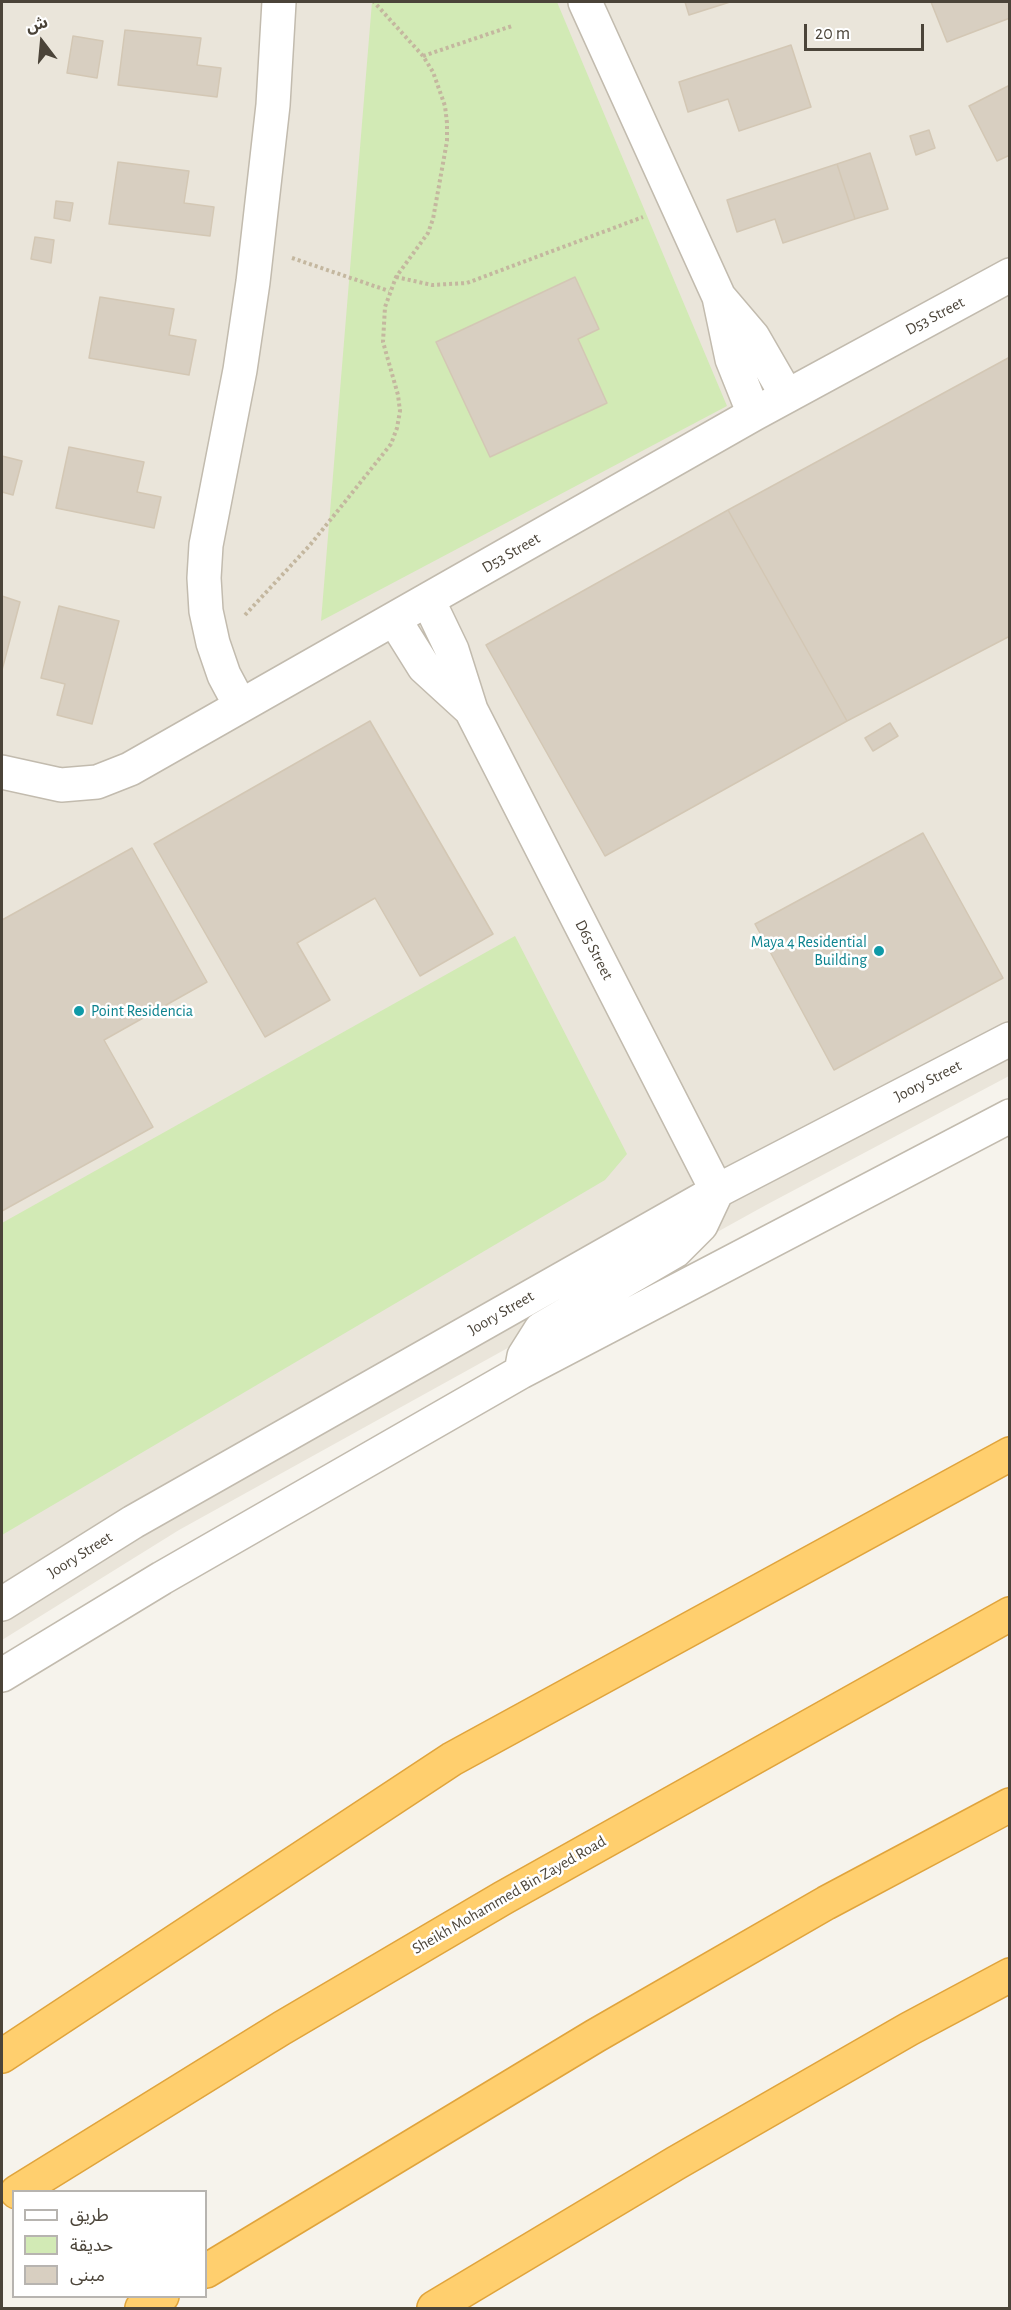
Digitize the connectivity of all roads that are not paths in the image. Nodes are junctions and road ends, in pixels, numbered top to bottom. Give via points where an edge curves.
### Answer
1 (279, 2) edge
2 (585, 2) edge
3 (1010, 275) edge
4 (719, 297) junction
5 (788, 396) junction
6 (754, 414) junction
7 (428, 600) junction
8 (394, 619) junction
9 (240, 705) junction
10 (471, 710) junction
11 (2, 772) edge
12 (1010, 1039) edge
13 (1010, 1116) edge
14 (717, 1191) junction
15 (521, 1372) junction
16 (1010, 1454) edge
17 (2, 1604) edge
18 (1010, 1614) edge
19 (2, 1675) edge
20 (1010, 1805) edge
21 (1010, 1975) edge
22 (2, 2056) edge
23 (20, 2190) edge
24 (207, 2270) edge
25 (159, 2298) edge
26 (142, 2308) edge
27 (434, 2308) edge

1 - 9 street via 258,246 240,370 206,545 204,578 213,644
2 - 4 street
3 - 5 street, D53 Street
4 - 5 street via 753,337
4 - 6 street via 732,360
5 - 6 street, D53 Street
6 - 7 street, D53 Street
7 - 8 street, D53 Street
7 - 10 street, D65 Street via 450,644
8 - 9 street, D53 Street
8 - 10 street, D65 Street via 424,667
9 - 11 street, D53 Street via 130,769 97,782 61,785
10 - 14 street, D65 Street
12 - 14 street, Joory Street
13 - 15 street
14 - 15 street via 701,1225 675,1251 541,1329 524,1356
14 - 17 street, Joory Street via 133,1522
15 - 19 street via 162,1578
16 - 22 highway via 452,1759
18 - 23 highway, Sheikh Mohammed Bin Zayed Road via 483,1910 272,2034
20 - 24 highway via 826,1903 595,2036
21 - 27 highway via 686,2157
25 - 26 highway

